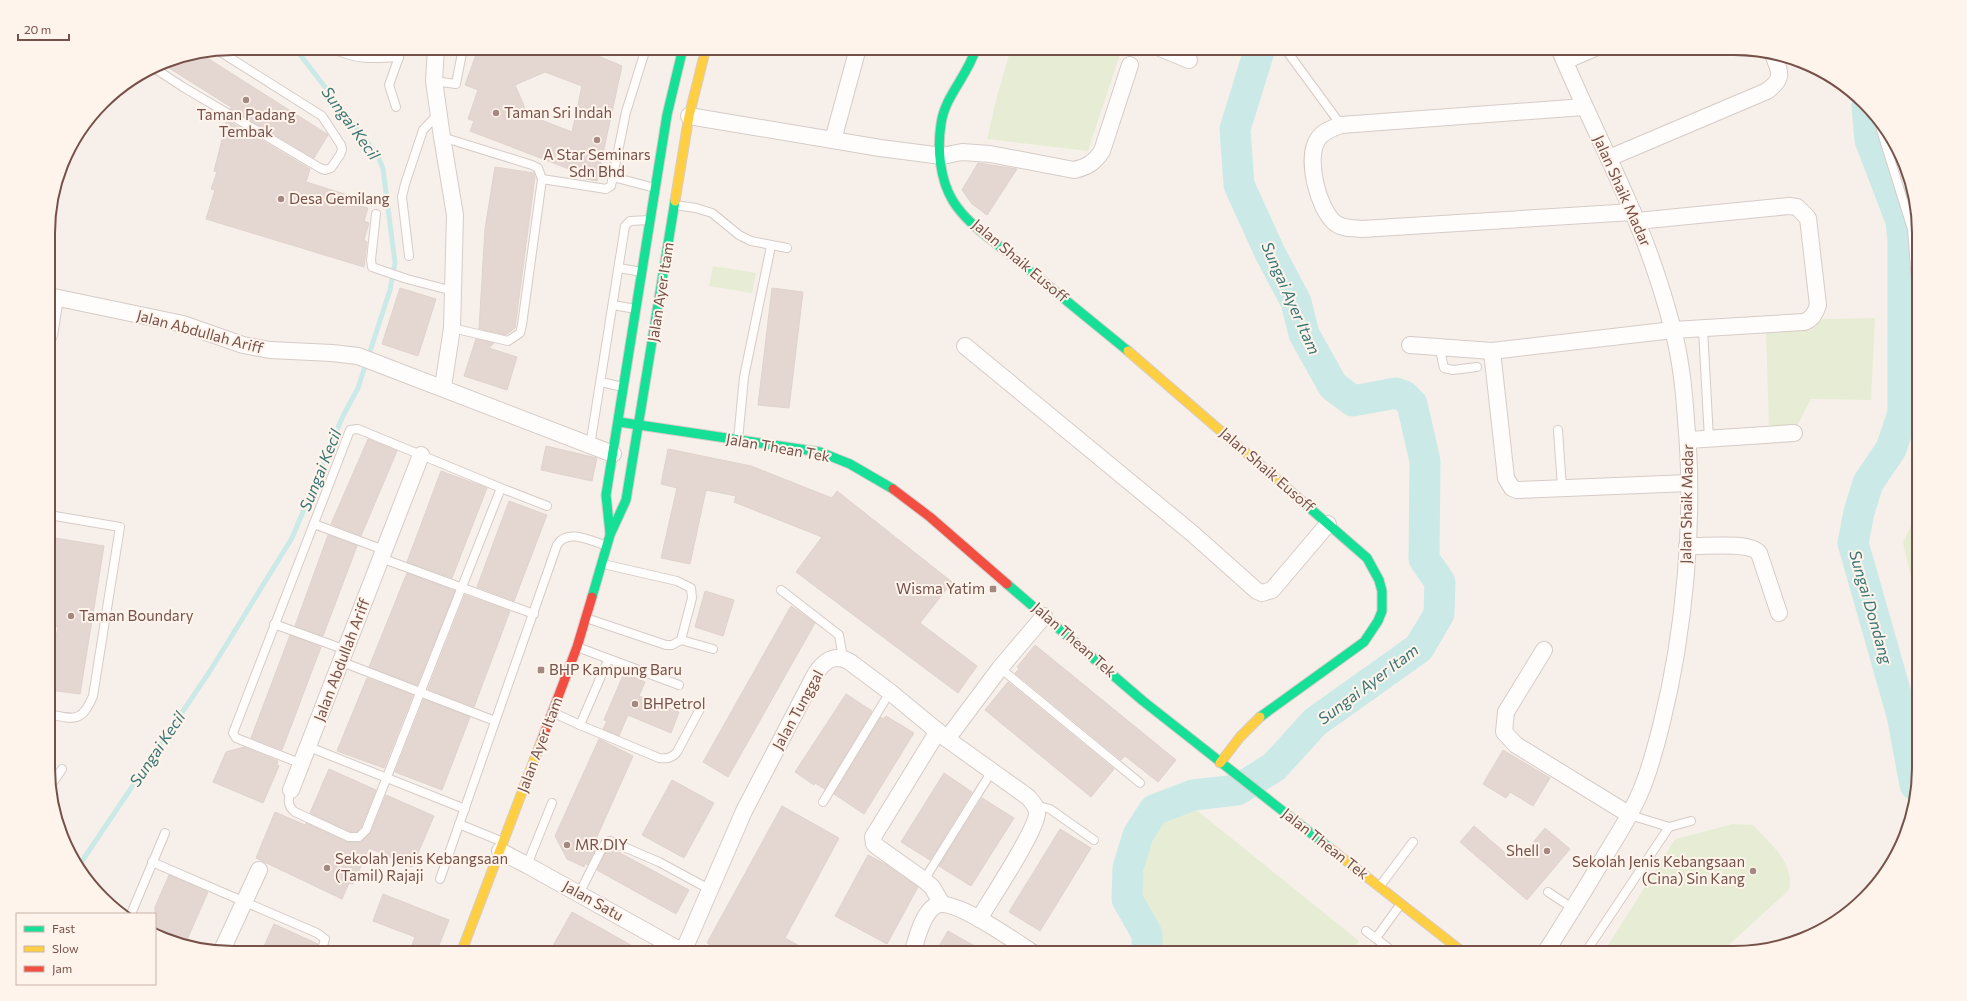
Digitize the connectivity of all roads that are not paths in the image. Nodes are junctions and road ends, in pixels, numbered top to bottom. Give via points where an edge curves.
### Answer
1 (225, 55) edge
2 (346, 55) edge
3 (436, 55) edge
4 (461, 55) edge
5 (644, 55) edge
6 (680, 55) edge
7 (704, 55) edge
8 (856, 55) edge
9 (974, 55) edge
10 (1177, 55) edge
11 (1290, 55) edge
12 (1562, 55) edge
13 (399, 57) joint
14 (1189, 60) dead end
15 (1775, 60) edge
16 (1130, 65) dead end
17 (159, 71) edge
18 (434, 80) junction
19 (396, 107) dead end
20 (1584, 107) junction
21 (438, 114) junction
22 (689, 116) junction
23 (1341, 125) junction
24 (1883, 135) edge
25 (442, 137) junction
26 (833, 140) junction
27 (942, 156) junction
28 (1609, 158) junction
29 (613, 177) junction
30 (542, 179) junction
31 (656, 188) junction
32 (674, 205) junction
33 (376, 214) dead end
34 (1635, 217) junction
35 (651, 220) junction
36 (1912, 229) edge
37 (772, 246) junction
38 (787, 248) dead end
39 (409, 256) dead end
40 (619, 268) junction
41 (642, 272) junction
42 (453, 290) junction
43 (55, 298) edge
44 (613, 305) junction
45 (637, 309) junction
46 (452, 328) junction
47 (1703, 329) junction
48 (1673, 330) junction
49 (965, 346) dead end
50 (1410, 346) dead end
51 (1439, 346) junction
52 (1492, 351) junction
53 (1476, 366) dead end
54 (601, 382) junction
55 (443, 387) junction
56 (624, 387) junction
57 (619, 422) junction
58 (640, 426) junction
59 (1558, 430) dead end
60 (1794, 433) dead end
61 (1709, 439) junction
62 (738, 440) junction
63 (1689, 440) junction
64 (590, 446) junction
65 (613, 454) junction
66 (421, 455) junction
67 (1689, 483) junction
68 (501, 488) junction
69 (1562, 488) junction
70 (547, 506) dead end
71 (55, 516) edge
72 (314, 524) junction
73 (1328, 524) junction
74 (610, 535) junction
75 (607, 546) junction
76 (1687, 546) junction
77 (383, 554) junction
78 (602, 563) junction
79 (462, 588) junction
80 (781, 590) dead end
81 (1780, 613) dead end
82 (534, 614) junction
83 (1044, 616) junction
84 (586, 618) junction
85 (274, 624) junction
86 (681, 640) junction
87 (577, 647) junction
88 (713, 649) dead end
89 (1544, 650) dead end
90 (344, 656) junction
91 (843, 658) junction
92 (608, 660) junction
93 (1000, 668) junction
94 (679, 685) dead end
95 (421, 692) junction
96 (890, 692) junction
97 (701, 707) dead end
98 (552, 712) junction
99 (55, 715) edge
100 (495, 721) junction
101 (580, 725) junction
102 (942, 735) junction
103 (309, 747) junction
104 (1220, 763) junction
105 (302, 764) junction
106 (62, 770) dead end
107 (992, 771) junction
108 (388, 779) junction
109 (55, 780) edge
110 (1140, 783) dead end
111 (291, 790) joint
112 (823, 802) dead end
113 (552, 803) dead end
114 (1034, 804) junction
115 (465, 809) junction
116 (1630, 814) junction
117 (1691, 821) dead end
118 (459, 824) junction
119 (1669, 827) junction
120 (165, 833) dead end
121 (1094, 840) dead end
122 (1413, 842) dead end
123 (502, 847) junction
124 (152, 862) junction
125 (527, 865) junction
126 (259, 870) dead end
127 (440, 879) dead end
128 (924, 880) junction
129 (1380, 886) junction
130 (709, 889) junction
131 (1548, 892) dead end
132 (579, 894) junction
133 (244, 902) junction
134 (942, 904) junction
135 (1402, 904) junction
136 (1574, 909) junction
137 (131, 913) edge
138 (979, 919) junction
139 (1366, 930) dead end
140 (1376, 938) junction
141 (224, 946) edge
142 (323, 946) edge
143 (464, 946) edge
144 (673, 946) edge
145 (686, 946) edge
146 (915, 946) edge
147 (1022, 946) edge
148 (1386, 946) edge
149 (1455, 946) edge
150 (1550, 946) edge
151 (1590, 946) edge

1 - 17 lane via 322,116 341,145 340,155 331,168 320,168
2 - 13 lane via 374,59
3 - 18 street
4 - 18 lane via 456,84
5 - 29 lane via 626,112
6 - 31 main road, Jalan Ayer Itam via 667,116
7 - 22 main road, Jalan Ayer Itam
8 - 26 street
9 - 27 main road, Jalan Shaik Eusoff via 968,71 946,105 939,140
10 - 14 street
11 - 23 lane
12 - 20 street, Jalan Shaik Madar
13 - 19 lane via 389,85
15 - 28 street via 1780,78 1777,84 1767,91
16 - 27 street via 1102,152 1086,168 1074,170 990,154 962,152
18 - 21 street
20 - 23 street
20 - 28 street, Jalan Shaik Madar
21 - 25 street
21 - 39 lane via 423,130 402,197
22 - 26 street
22 - 32 main road, Jalan Ayer Itam
23 - 34 street via 1323,134 1315,144 1314,179 1323,206 1336,223 1345,227
24 - 36 lane
25 - 30 lane via 532,165 538,168
25 - 42 street via 455,215
26 - 27 street
27 - 73 main road, Jalan Shaik Eusoff via 941,170 952,200 966,217 1161,378
28 - 34 street, Jalan Shaik Madar
29 - 30 lane via 611,186 606,189
29 - 31 lane
30 - 46 lane via 520,332 508,341
31 - 35 main road, Jalan Ayer Itam
32 - 37 lane via 707,211 739,235
32 - 58 main road, Jalan Ayer Itam
33 - 42 lane via 371,264 375,269
34 - 47 street via 1789,206 1796,207 1808,218 1818,305 1811,319 1804,322
34 - 48 street, Jalan Shaik Madar
35 - 40 lane via 627,223
35 - 41 main road, Jalan Ayer Itam
37 - 38 lane
37 - 62 lane via 744,377
40 - 41 lane
40 - 44 lane
41 - 45 main road, Jalan Ayer Itam
42 - 46 street
43 - 55 street, Jalan Abdullah Ariff via 183,324 243,345 270,350 358,356
44 - 45 lane
44 - 54 lane
45 - 56 main road, Jalan Ayer Itam
46 - 55 street
47 - 48 street
47 - 61 lane
48 - 52 street
48 - 63 street, Jalan Shaik Madar via 1683,376
49 - 73 street via 1262,593 1272,590
50 - 51 street
51 - 52 street
51 - 53 lane via 1444,368 1453,370
52 - 69 street via 1508,484 1517,490
54 - 56 lane
54 - 64 lane
55 - 64 street, Jalan Abdullah Ariff
56 - 57 main road, Jalan Ayer Itam
57 - 58 main road, Jalan Thean Tek
57 - 65 main road, Jalan Ayer Itam
58 - 62 main road, Jalan Thean Tek
58 - 74 main road, Jalan Ayer Itam via 626,500
59 - 69 lane
60 - 61 street
61 - 63 street
62 - 83 main road, Jalan Thean Tek via 820,452 864,470 896,490 930,517
63 - 67 street, Jalan Shaik Madar
64 - 65 street, Jalan Abdullah Ariff
65 - 74 main road, Jalan Ayer Itam via 606,495
66 - 68 lane
66 - 72 lane via 358,429 350,430
66 - 77 street, Jalan Abdullah Ariff
67 - 69 street
67 - 76 street, Jalan Shaik Madar
68 - 70 lane
68 - 79 lane
71 - 99 lane via 120,527 93,696 81,716 72,719
72 - 77 lane
72 - 85 lane
73 - 104 main road, Jalan Shaik Eusoff via 1367,558 1377,574 1383,588 1384,604 1381,618 1364,642 1266,711 1240,737
74 - 75 main road, Jalan Ayer Itam
75 - 78 main road, Jalan Ayer Itam
75 - 82 lane via 574,536 560,540
76 - 81 street via 1756,549 1760,553
76 - 116 street, Jalan Shaik Madar via 1678,645 1668,698 1654,751
77 - 79 lane
77 - 90 street, Jalan Abdullah Ariff
78 - 84 main road, Jalan Ayer Itam
78 - 86 lane via 677,581 690,588 692,598
79 - 82 lane
79 - 95 lane
80 - 91 lane via 839,636
82 - 100 lane
83 - 93 street
83 - 104 main road, Jalan Thean Tek
84 - 86 lane via 666,645
84 - 87 main road, Jalan Ayer Itam
85 - 90 lane
85 - 105 lane via 233,733 236,738
86 - 88 lane
87 - 92 lane
87 - 98 main road, Jalan Ayer Itam
89 - 116 street via 1506,712 1504,732 1516,745
90 - 95 lane
90 - 103 street, Jalan Abdullah Ariff
91 - 96 street
91 - 130 street, Jalan Tunggal via 828,660 816,673 744,811
92 - 94 lane
92 - 101 lane
93 - 102 street
93 - 110 lane
95 - 100 lane
95 - 108 lane
96 - 102 street
96 - 112 lane
97 - 101 lane via 677,752 667,759
98 - 101 lane
98 - 123 main road, Jalan Ayer Itam
100 - 115 lane
102 - 107 street
102 - 128 street via 874,837 874,844
103 - 105 street, Jalan Abdullah Ariff
103 - 108 lane
104 - 129 main road, Jalan Thean Tek
105 - 111 street, Jalan Abdullah Ariff
106 - 109 lane
107 - 114 street
107 - 128 lane
108 - 111 lane, Jalan Abdullah Ariff via 364,834 354,838 291,810 288,800
108 - 115 lane
113 - 125 lane
114 - 121 lane via 1050,809
114 - 138 street via 1037,813 1029,834
115 - 118 lane
116 - 119 lane
116 - 136 street, Jalan Shaik Madar
117 - 119 lane
118 - 123 lane
118 - 127 lane
119 - 151 lane
120 - 124 lane
122 - 129 lane
123 - 125 street, Jalan Satu
123 - 143 main road, Jalan Ayer Itam
124 - 133 lane
124 - 137 lane
125 - 132 street, Jalan Satu
126 - 133 street
128 - 134 street via 932,887
129 - 135 main road, Jalan Thean Tek
130 - 132 lane via 659,862 610,841 602,848
130 - 145 street, Jalan Tunggal
131 - 136 lane
132 - 144 street, Jalan Satu
133 - 141 street
133 - 142 lane via 322,936 325,939
134 - 138 street via 951,905
134 - 146 street via 934,906 927,913
135 - 140 lane
135 - 149 main road, Jalan Thean Tek
136 - 150 street, Jalan Shaik Madar
138 - 147 street
139 - 140 lane
140 - 148 lane

